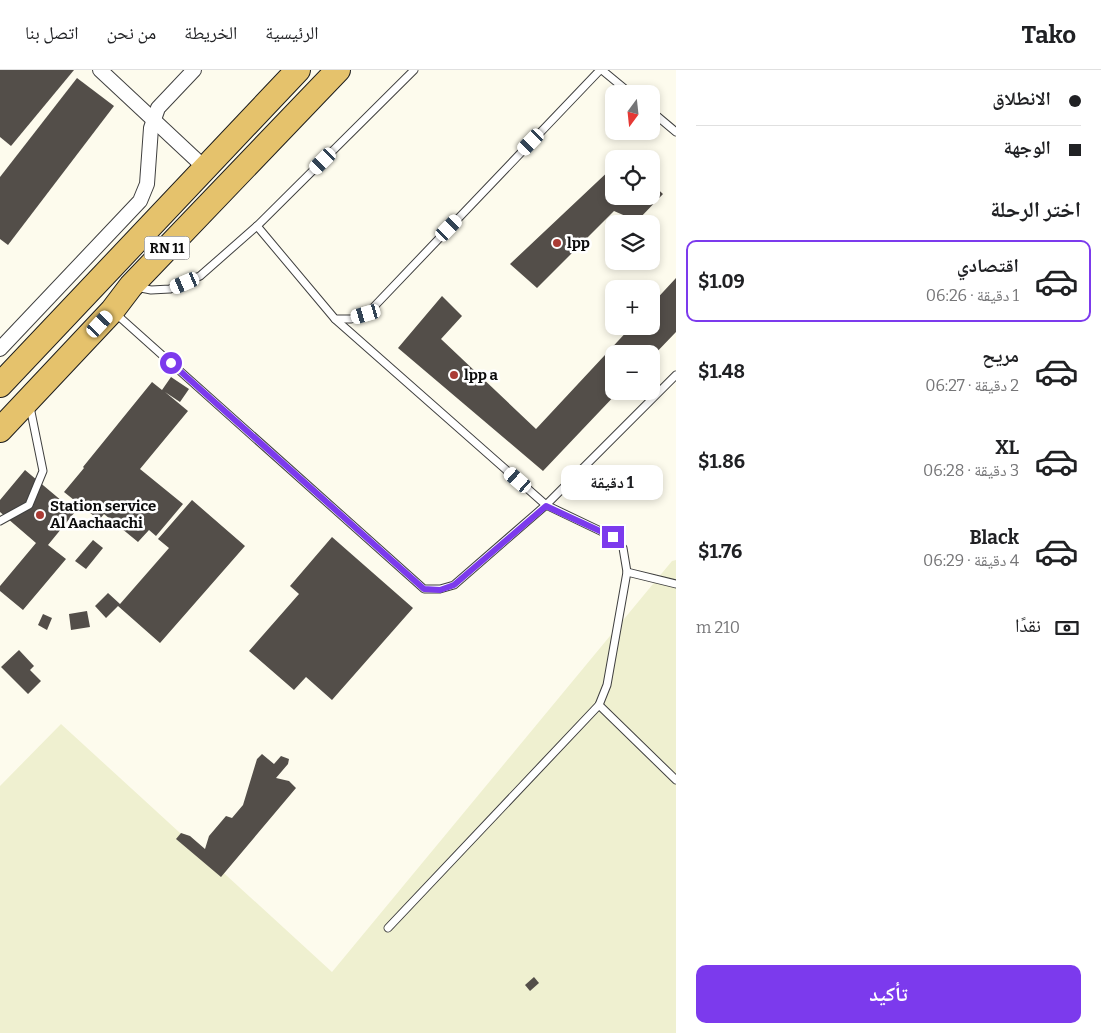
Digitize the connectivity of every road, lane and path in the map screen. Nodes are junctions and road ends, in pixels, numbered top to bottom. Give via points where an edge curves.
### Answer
1 (100, 70) edge
2 (194, 70) edge
3 (298, 70) edge
4 (338, 70) edge
5 (414, 70) edge
6 (601, 70) edge
7 (620, 85) edge
8 (660, 119) edge
9 (154, 120) junction
10 (676, 132) edge
11 (206, 168) junction
12 (257, 226) junction
13 (131, 286) junction
14 (112, 311) junction
15 (335, 319) junction
16 (0, 349) edge
17 (676, 375) edge
18 (0, 385) edge
19 (28, 401) junction
20 (0, 430) edge
21 (546, 506) junction
22 (0, 521) edge
23 (627, 572) junction
24 (676, 584) edge
25 (599, 705) junction
26 (676, 780) edge
27 (388, 928) dead end

1 - 9 street
2 - 9 street via 158,108
3 - 11 highway, RN 11
4 - 13 highway, RN 11
5 - 12 lane
6 - 7 lane
6 - 15 lane via 366,314 351,319
8 - 10 lane
9 - 11 street
9 - 16 street via 147,184 140,201
11 - 18 highway, RN 11
12 - 13 lane via 200,276 170,289
12 - 15 lane
13 - 14 highway, RN 11
14 - 19 highway, RN 11
14 - 21 lane via 424,589 440,590 454,585
15 - 21 lane
17 - 21 lane
19 - 20 highway, RN 11
19 - 22 lane via 43,471 29,505
21 - 23 lane via 613,537 623,548
23 - 24 lane
23 - 25 lane via 607,685
25 - 26 lane
25 - 27 lane

